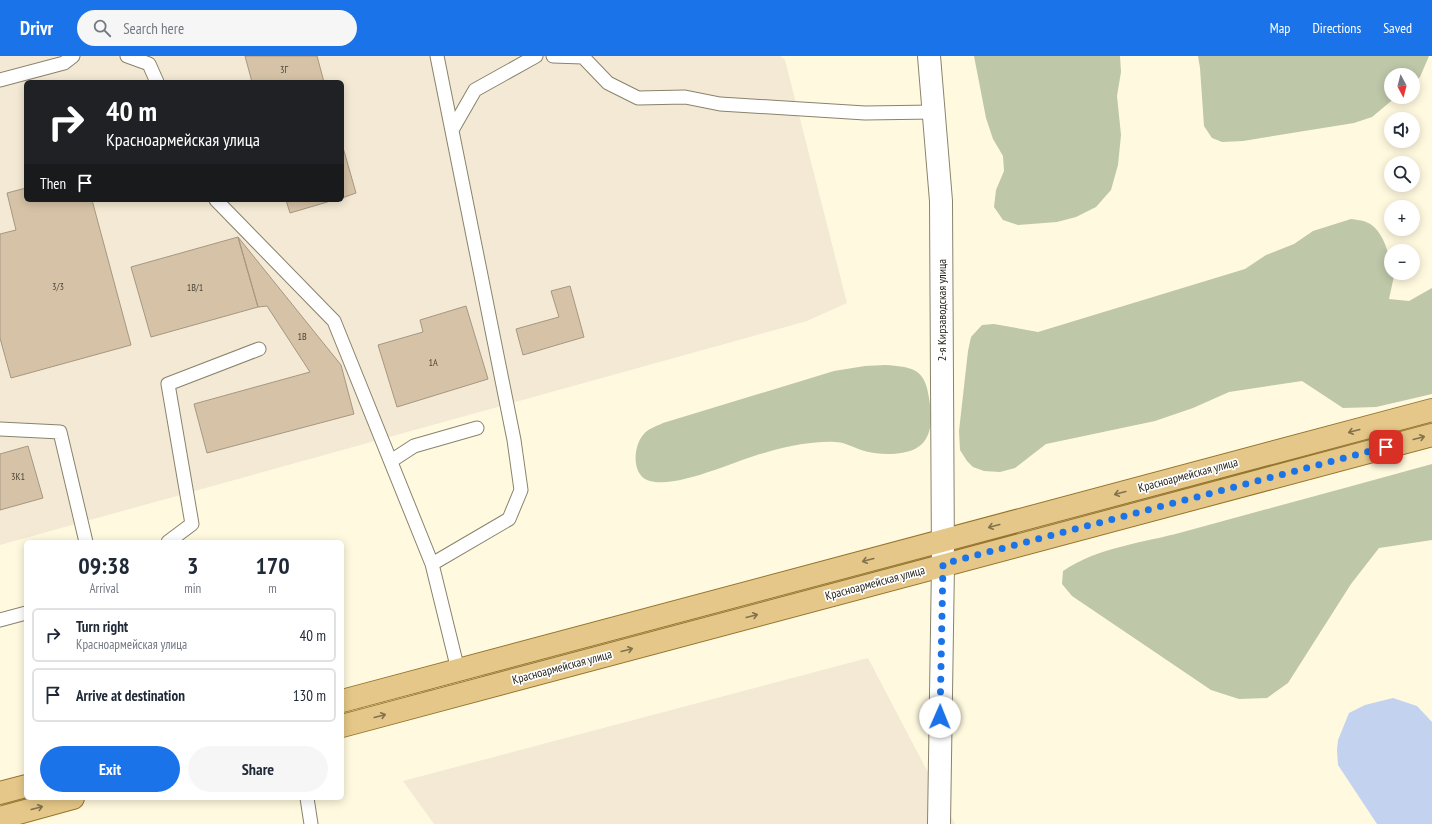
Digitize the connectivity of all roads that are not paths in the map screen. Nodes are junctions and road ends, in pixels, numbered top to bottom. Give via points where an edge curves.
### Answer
1 (73, 56) edge
2 (127, 56) edge
3 (437, 56) edge
4 (536, 56) edge
5 (553, 56) edge
6 (928, 56) edge
7 (150, 60) edge
8 (0, 80) edge
9 (155, 80) edge
10 (934, 112) junction
11 (452, 130) junction
12 (218, 202) edge
13 (259, 349) dead end
14 (1432, 410) edge
15 (477, 428) dead end
16 (0, 429) edge
17 (1432, 435) edge
18 (391, 461) junction
19 (86, 540) edge
20 (171, 540) edge
21 (943, 540) junction
22 (432, 564) junction
23 (943, 564) junction
24 (24, 614) edge
25 (0, 620) edge
26 (458, 670) junction
27 (344, 700) edge
28 (344, 725) edge
29 (24, 787) edge
30 (0, 793) edge
31 (66, 800) edge
32 (307, 800) edge
33 (0, 818) edge
34 (311, 824) edge
35 (938, 824) edge

1 - 8 lane via 64,63
2 - 7 lane
3 - 11 lane
4 - 11 lane via 475,90
5 - 10 lane via 583,57 608,83 638,98 685,97 720,104 865,113
6 - 10 street, 2-я Кирзаводская улица
7 - 9 lane
10 - 21 street, 2-я Кирзаводская улица via 941,201
11 - 22 lane via 514,440 521,490 509,519
12 - 18 lane via 334,321
13 - 20 lane via 168,384 192,524
14 -> 21 main road, Красноармейская улица
15 - 18 lane via 414,446
16 - 19 lane via 60,432
23 -> 17 main road, Красноармейская улица
18 - 22 lane
21 - 23 street, 2-я Кирзаводская улица
21 -> 26 main road, Красноармейская улица
22 - 26 lane
28 -> 23 main road, Красноармейская улица
23 - 35 street, 2-я Кирзаводская улица
24 - 25 lane
26 - 27 main road, Красноармейская улица
29 - 30 main road
33 -> 31 main road
32 - 34 lane

